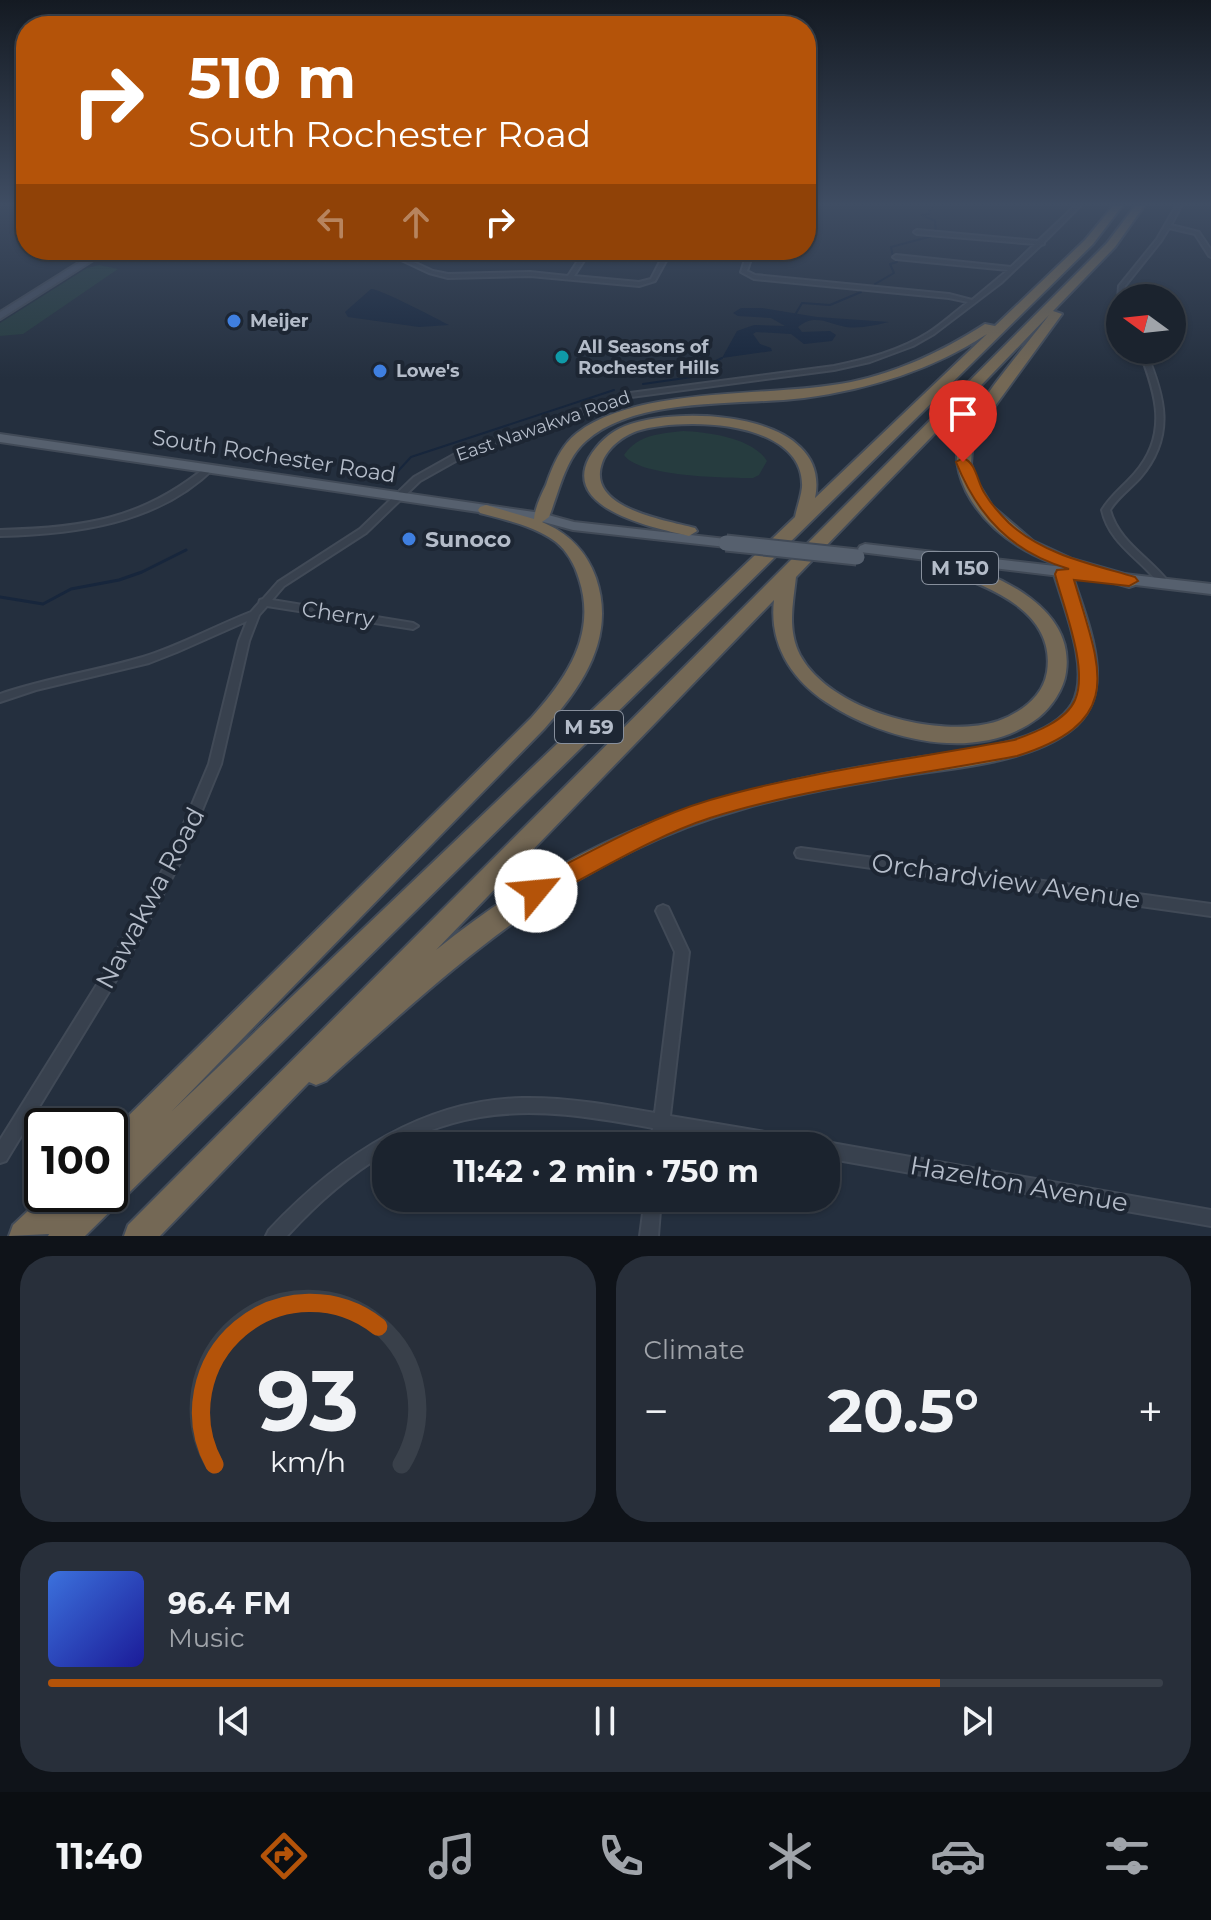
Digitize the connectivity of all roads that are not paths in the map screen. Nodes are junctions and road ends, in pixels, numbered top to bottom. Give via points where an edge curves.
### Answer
1 (83, 264) edge
2 (415, 264) edge
3 (579, 264) edge
4 (661, 264) edge
5 (747, 264) edge
6 (962, 264) edge
7 (1020, 264) edge
8 (1067, 264) edge
9 (1092, 264) edge
10 (1139, 264) edge
11 (1089, 267) junction
12 (1014, 269) junction
13 (474, 277) junction
14 (570, 277) junction
15 (1124, 284) edge
16 (475, 288) dead end
17 (1037, 293) junction
18 (971, 304) junction
19 (0, 316) edge
20 (1148, 364) edge
21 (0, 438) edge
22 (210, 468) junction
23 (396, 498) junction
24 (486, 510) junction
25 (541, 517) junction
26 (801, 522) junction
27 (689, 531) junction
28 (0, 533) edge
29 (730, 540) junction
30 (861, 553) junction
31 (950, 567) junction
32 (789, 574) junction
33 (1063, 574) junction
34 (1129, 581) junction
35 (1165, 584) junction
36 (1211, 589) edge
37 (263, 602) junction
38 (255, 614) junction
39 (413, 626) dead end
40 (0, 698) edge
41 (801, 853) dead end
42 (1211, 910) edge
43 (663, 911) dead end
44 (662, 1122) junction
45 (661, 1132) edge
46 (720, 1132) edge
47 (128, 1136) edge
48 (840, 1152) edge
49 (0, 1155) edge
50 (209, 1165) junction
51 (128, 1175) edge
52 (49, 1212) edge
53 (89, 1212) edge
54 (652, 1212) edge
55 (1211, 1218) edge
56 (24, 1236) edge
57 (63, 1236) edge
58 (139, 1236) edge
59 (275, 1236) edge
60 (649, 1236) edge

1 - 19 main road
2 - 13 street via 436,273
3 - 14 street
4 - 14 street via 650,282
5 - 18 street via 744,272 754,277 940,296
6 - 12 street
7 - 12 street, East Nawakwa Road
8 - 17 highway, M 59
9 - 11 highway, M 59
10 - 15 street
11 - 32 highway, M 59
11 - 34 highway via 972,428 963,462 976,494 1018,538 1055,559
12 - 18 street, East Nawakwa Road
13 - 14 street
13 - 16 street
17 - 25 highway via 962,345 898,374 833,389 615,418 572,446
17 - 26 highway, M 59
18 - 23 street, East Nawakwa Road via 921,339 868,361 611,400 455,456
20 - 35 street via 1160,393 1162,428 1146,467 1106,510 1116,534
21 - 22 main road, South Rochester Road / M 150
22 - 23 main road, South Rochester Road / M 150
22 - 28 street via 177,493 110,520 64,531
23 - 24 main road, South Rochester Road / M 150
23 - 37 street, Nawakwa Road via 363,531 291,576
24 - 25 main road, South Rochester Road / M 150
24 - 47 highway via 549,531 565,541 581,564 595,619 579,671 538,723
25 - 27 main road, South Rochester Road / M 150
25 - 29 main road, South Rochester Road / M 150 via 573,526
26 - 27 highway via 810,493 807,467 787,443 761,430 706,419 669,420 636,427 607,444 591,478 603,498 631,515
26 - 51 highway, M 59
27 - 29 main road, South Rochester Road / M 150
29 - 30 main road, South Rochester Road / M 150, bridge
30 - 31 main road, South Rochester Road / M 150
30 - 33 main road, South Rochester Road / M 150 via 1026,566
31 - 32 highway via 1021,599 1054,638 1059,666 1053,686 1031,713 1014,723 968,733 933,733 895,726 839,703 805,675 783,638 780,605
31 - 33 main road, South Rochester Road / M 150
32 - 50 highway, M 59
33 - 34 main road, South Rochester Road
33 - 50 highway via 1090,668 1090,686 1081,708 1061,728 1017,748 710,809 598,858 536,891 465,942
34 - 35 main road, South Rochester Road
35 - 36 main road, South Rochester Road
37 - 38 street, Nawakwa Road
37 - 39 street, Cherry
38 - 40 street via 147,659
38 - 49 street, Nawakwa Road via 240,654 215,764 176,859
41 - 42 street, Orchardview Avenue
43 - 44 street via 682,952
44 - 45 street
44 - 46 street
44 - 59 street via 551,1106 456,1114 401,1136 353,1165
48 - 55 street, Hazelton Avenue
50 - 58 highway, M 59
52 - 56 highway
53 - 57 highway, M 59
54 - 60 street

